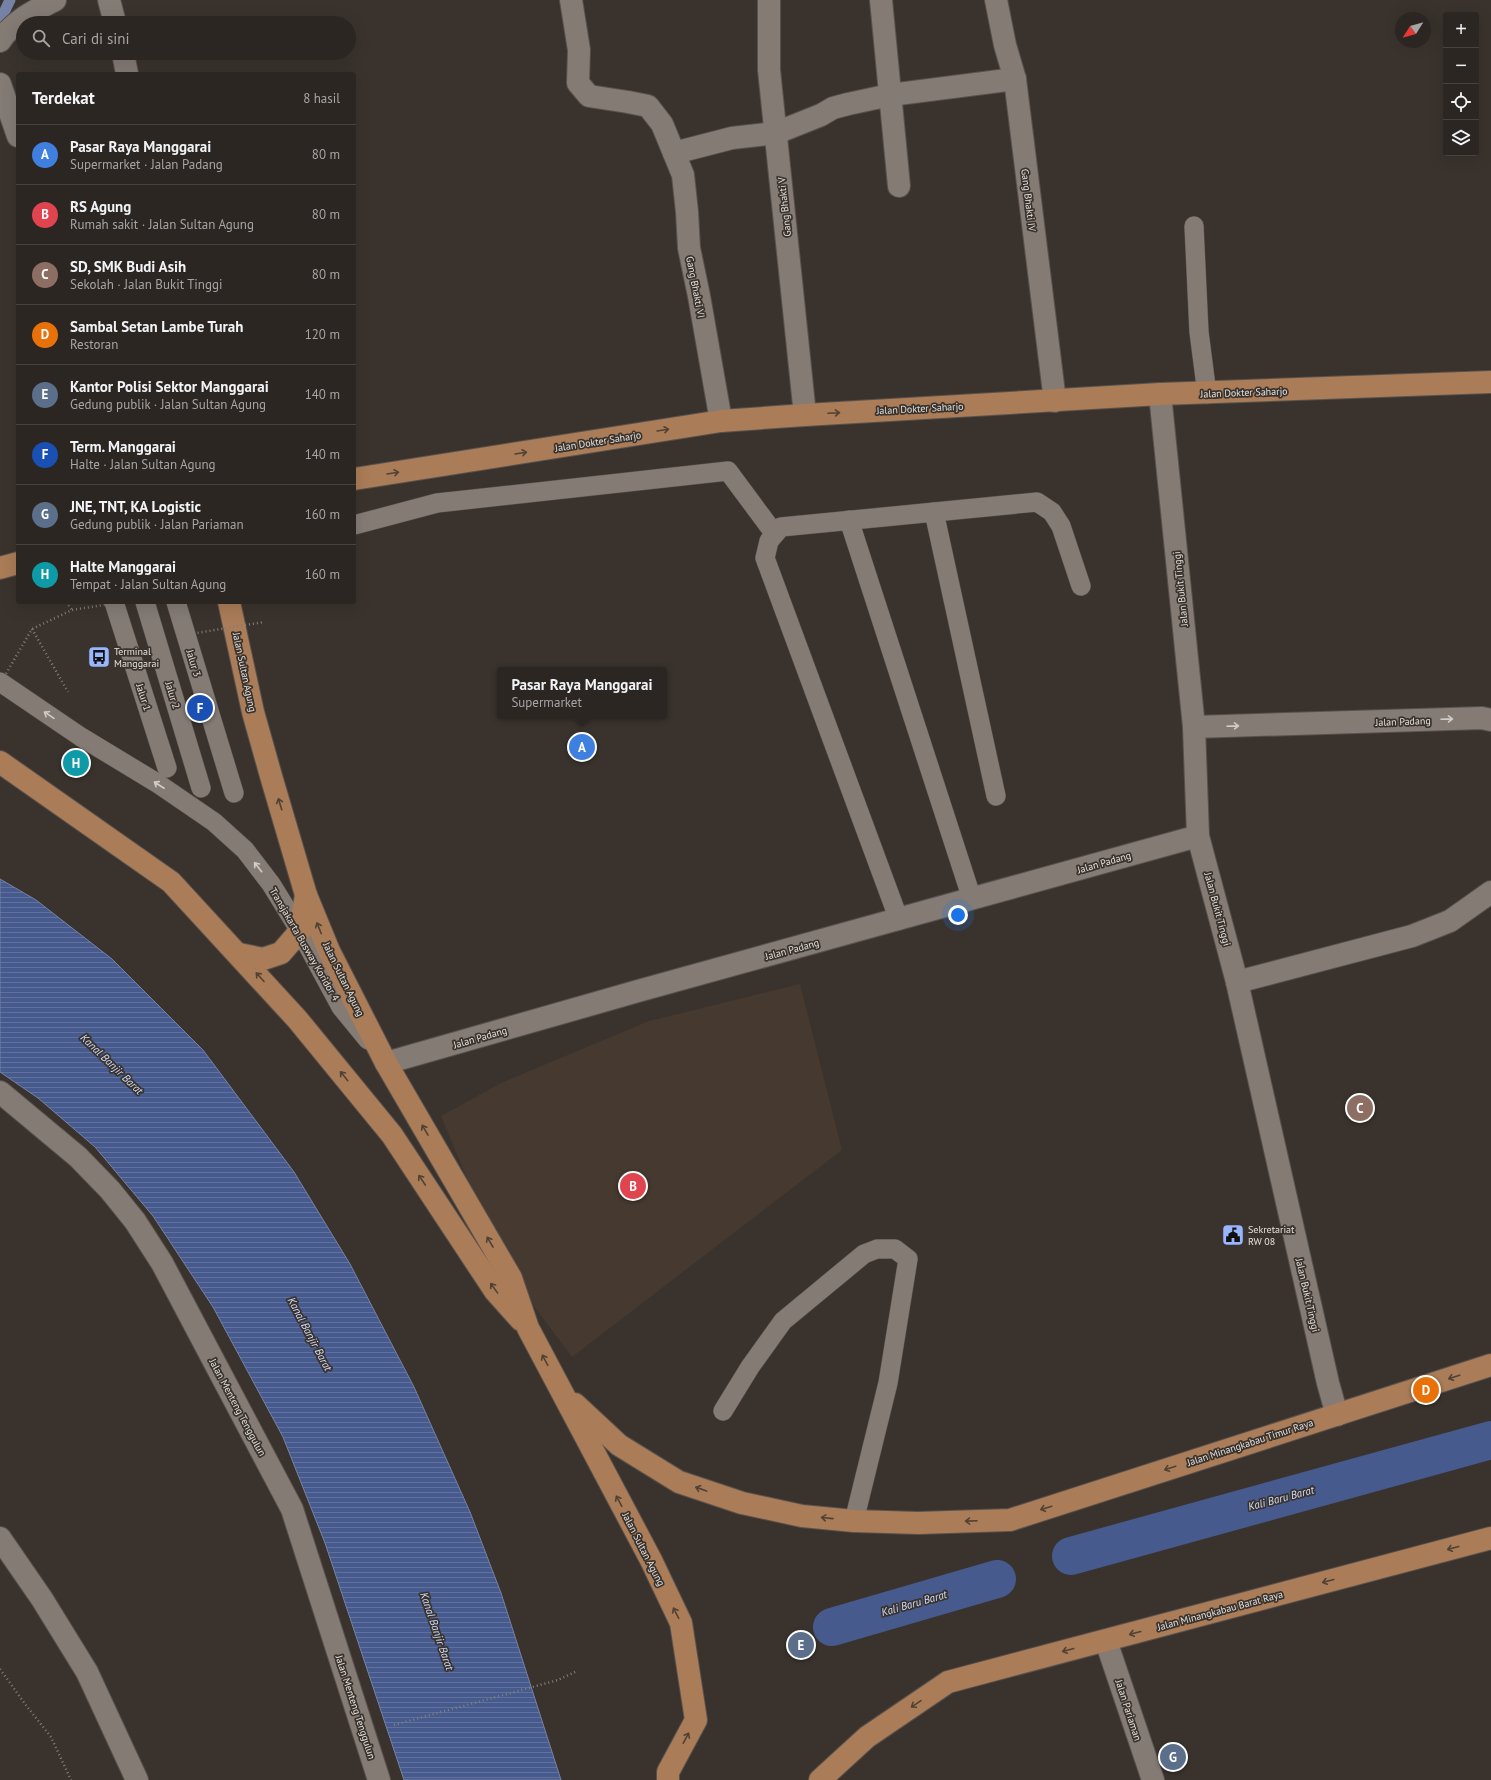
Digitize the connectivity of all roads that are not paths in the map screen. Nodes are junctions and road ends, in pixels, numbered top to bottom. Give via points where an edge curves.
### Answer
1 (55, 0) edge
2 (109, 0) edge
3 (571, 0) edge
4 (769, 0) edge
5 (881, 0) edge
6 (996, 0) edge
7 (27, 16) edge
8 (113, 16) edge
9 (16, 23) edge
10 (0, 41) edge
11 (124, 60) edge
12 (127, 72) edge
13 (1015, 79) junction
14 (0, 84) edge
15 (890, 95) junction
16 (16, 130) edge
17 (776, 133) junction
18 (674, 153) junction
19 (899, 186) dead end
20 (1194, 226) dead end
21 (1491, 382) edge
22 (1160, 394) junction
23 (1207, 394) junction
24 (1055, 401) junction
25 (805, 415) junction
26 (721, 421) junction
27 (356, 479) edge
28 (934, 512) junction
29 (849, 520) junction
30 (356, 524) edge
31 (774, 533) junction
32 (16, 564) edge
33 (0, 568) edge
34 (1081, 586) dead end
35 (115, 604) edge
36 (146, 604) edge
37 (176, 604) edge
38 (229, 604) edge
39 (0, 683) edge
40 (1491, 720) edge
41 (1194, 727) junction
42 (0, 762) edge
43 (167, 768) dead end
44 (201, 788) dead end
45 (234, 793) dead end
46 (996, 796) dead end
47 (1198, 836) junction
48 (1491, 892) edge
49 (306, 895) junction
50 (972, 899) junction
51 (899, 920) junction
52 (300, 931) junction
53 (239, 954) junction
54 (1237, 982) junction
55 (386, 1063) junction
56 (0, 1092) edge
57 (528, 1328) junction
58 (1491, 1365) edge
59 (562, 1392) junction
60 (724, 1411) dead end
61 (1337, 1415) junction
62 (854, 1521) junction
63 (0, 1538) edge
64 (1491, 1538) edge
65 (1106, 1641) junction
66 (668, 1778) edge
67 (137, 1780) edge
68 (379, 1780) edge
69 (820, 1780) edge
70 (1153, 1780) edge

1 - 7 street
2 - 8 street
3 - 18 street, Gang Bhakti VI via 579,50 578,83 589,96 648,106 662,124
4 - 17 street, Gang Bhakti V via 770,70
5 - 15 street
6 - 13 street, Gang Bhakti IV
9 - 10 street
11 - 12 street
13 - 15 street
13 - 24 street, Gang Bhakti IV
14 - 16 street
15 - 17 street via 833,108
15 - 19 street
17 - 18 street via 732,138
17 - 25 street, Gang Bhakti V
18 - 26 street, Gang Bhakti VI via 683,175 689,248
20 - 23 lane via 1199,332
21 - 23 main road, Jalan Dokter Saharjo
22 - 23 main road, Jalan Dokter Saharjo
22 - 24 main road, Jalan Dokter Saharjo
22 - 41 street, Jalan Bukit Tinggi
25 -> 24 main road, Jalan Dokter Saharjo
25 - 26 main road, Jalan Dokter Saharjo
27 -> 26 main road, Jalan Dokter Saharjo
28 - 29 lane
28 - 34 lane via 1037,502 1052,512 1061,526
28 - 46 lane
29 - 31 lane via 781,527
29 - 50 lane
30 - 31 lane via 437,503 728,471
31 - 51 lane via 765,558
32 - 33 main road
35 - 43 lane, Jalur 1
36 - 44 lane, Jalur 2
37 - 45 lane, Jalur 3
49 -> 38 main road, Jalan Sultan Agung via 253,712
52 -> 39 lane, Transjakarta Busway Koridor 4 via 271,884 245,850 214,822
41 -> 40 street, Jalan Padang via 1482,718
41 - 47 street, Jalan Bukit Tinggi
42 - 53 main road, Jalan Sultan Agung via 171,882
47 - 50 street, Jalan Padang
47 - 54 street, Jalan Bukit Tinggi
48 - 54 street via 1450,921 1412,936
49 - 52 main road
55 -> 49 main road, Jalan Sultan Agung via 329,951
50 - 51 street, Jalan Padang
51 - 55 street, Jalan Padang
52 - 53 main road via 281,953 263,959
52 - 55 lane, Transjakarta Busway Koridor 4 via 341,1006
57 -> 53 main road, Jalan Sultan Agung via 495,1291 392,1135 298,1019
54 - 61 street, Jalan Bukit Tinggi
57 -> 55 main road, Jalan Sultan Agung via 511,1278
56 - 68 street, Jalan Menteng Tenggulun via 78,1157 110,1190 135,1221 162,1262 292,1510
59 -> 57 main road, Jalan Sultan Agung
58 -> 61 main road, Jalan Minangkabau Timur Raya
62 -> 59 main road, Jalan Minangkabau Timur Raya via 802,1516 742,1503 679,1482 619,1445
66 -> 59 main road, Jalan Sultan Agung via 696,1720 681,1623 651,1560
60 - 62 lane via 750,1367 783,1321 864,1254 877,1249 895,1249 908,1259 888,1383
61 -> 62 main road, Jalan Minangkabau Timur Raya via 1010,1520 918,1523
63 - 67 street via 42,1599 87,1672
64 -> 65 main road, Jalan Minangkabau Barat Raya
65 -> 69 main road, Jalan Minangkabau Barat Raya via 948,1682 867,1737
65 - 70 street, Jalan Pariaman

